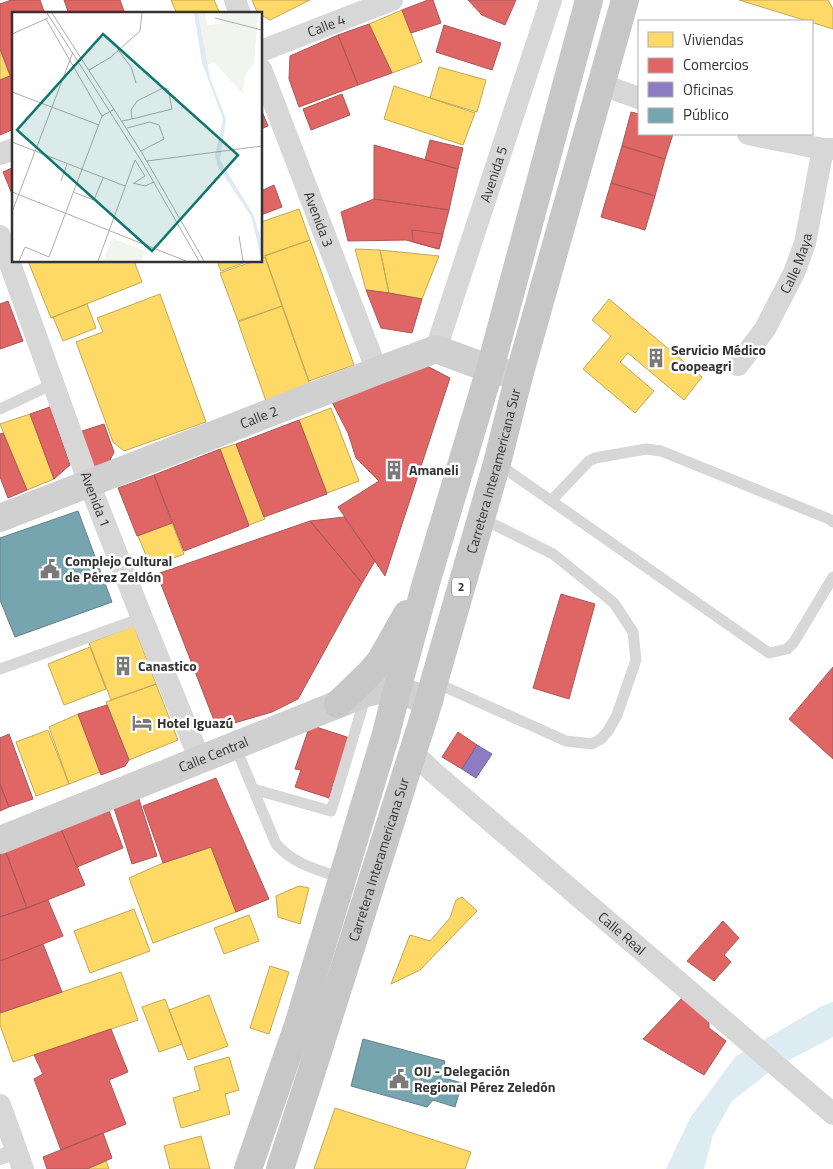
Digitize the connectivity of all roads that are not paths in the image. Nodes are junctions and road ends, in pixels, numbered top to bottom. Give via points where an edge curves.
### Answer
1 (235, 0) edge
2 (392, 0) edge
3 (551, 0) edge
4 (589, 0) edge
5 (625, 0) edge
6 (239, 12) edge
7 (262, 51) edge
8 (262, 72) edge
9 (602, 85) junction
10 (638, 98) edge
11 (753, 135) edge
12 (828, 149) edge
13 (12, 150) edge
14 (0, 154) edge
15 (0, 236) edge
16 (436, 350) junction
17 (738, 365) dead end
18 (490, 369) junction
19 (377, 371) junction
20 (519, 376) junction
21 (53, 384) junction
22 (0, 409) edge
23 (497, 463) junction
24 (89, 483) junction
25 (551, 501) junction
26 (0, 518) edge
27 (481, 518) junction
28 (833, 522) edge
29 (833, 577) edge
30 (426, 583) junction
31 (142, 618) junction
32 (0, 669) edge
33 (397, 690) junction
34 (432, 691) junction
35 (366, 693) junction
36 (338, 704) junction
37 (235, 746) junction
38 (413, 753) junction
39 (200, 760) junction
40 (252, 789) junction
41 (0, 840) edge
42 (342, 878) junction
43 (0, 1105) edge
44 (833, 1114) edge
45 (13, 1159) edge
46 (248, 1169) edge
47 (280, 1169) edge

1 - 6 street
2 - 7 street, Calle 4
3 - 16 street, Avenida 5
4 - 18 highway, Carretera Interamericana Sur
5 - 9 highway, Carretera Interamericana Sur / 2
8 - 19 street, Avenida 3
9 - 10 street
9 - 20 highway, Carretera Interamericana Sur / 2
11 - 12 street
12 - 17 street, Calle Maya via 805,243 794,273 765,329
13 - 14 street
15 - 21 street, Avenida 1
16 - 18 main road
16 - 19 main road, Calle 2
18 - 20 main road
18 - 30 highway, Carretera Interamericana Sur
19 - 24 main road, Calle 2
20 - 23 highway, Carretera Interamericana Sur / 2
21 - 22 lane
21 - 24 street, Avenida 1
23 - 25 lane
23 - 27 highway, Carretera Interamericana Sur / 2
24 - 26 main road, Calle 2
24 - 31 street, Avenida 1
25 - 28 lane via 589,461 646,449 660,451
25 - 29 lane via 770,652 787,649 794,642
27 - 34 highway, Carretera Interamericana Sur / 2
27 - 34 lane via 554,554 614,603 633,632 636,660 617,715 608,731 592,744 566,741
30 - 33 highway, Carretera Interamericana Sur
30 - 36 highway via 381,660
31 - 32 lane
31 - 39 street, Avenida 1
33 - 34 main road, Calle Central
33 - 35 main road, Calle Central
33 - 42 highway, Carretera Interamericana Sur
34 - 38 highway, Carretera Interamericana Sur / 2
35 - 36 main road, Calle Central
35 - 40 lane via 332,811
36 - 37 main road, Calle Central
37 - 39 main road, Calle Central
37 - 40 lane
38 - 44 street, Calle Real
38 - 47 highway, Carretera Interamericana Sur / 2
39 - 41 main road, Calle Central
40 - 42 lane via 276,844 284,854 296,862
42 - 46 highway, Carretera Interamericana Sur via 298,1025
43 - 45 street

